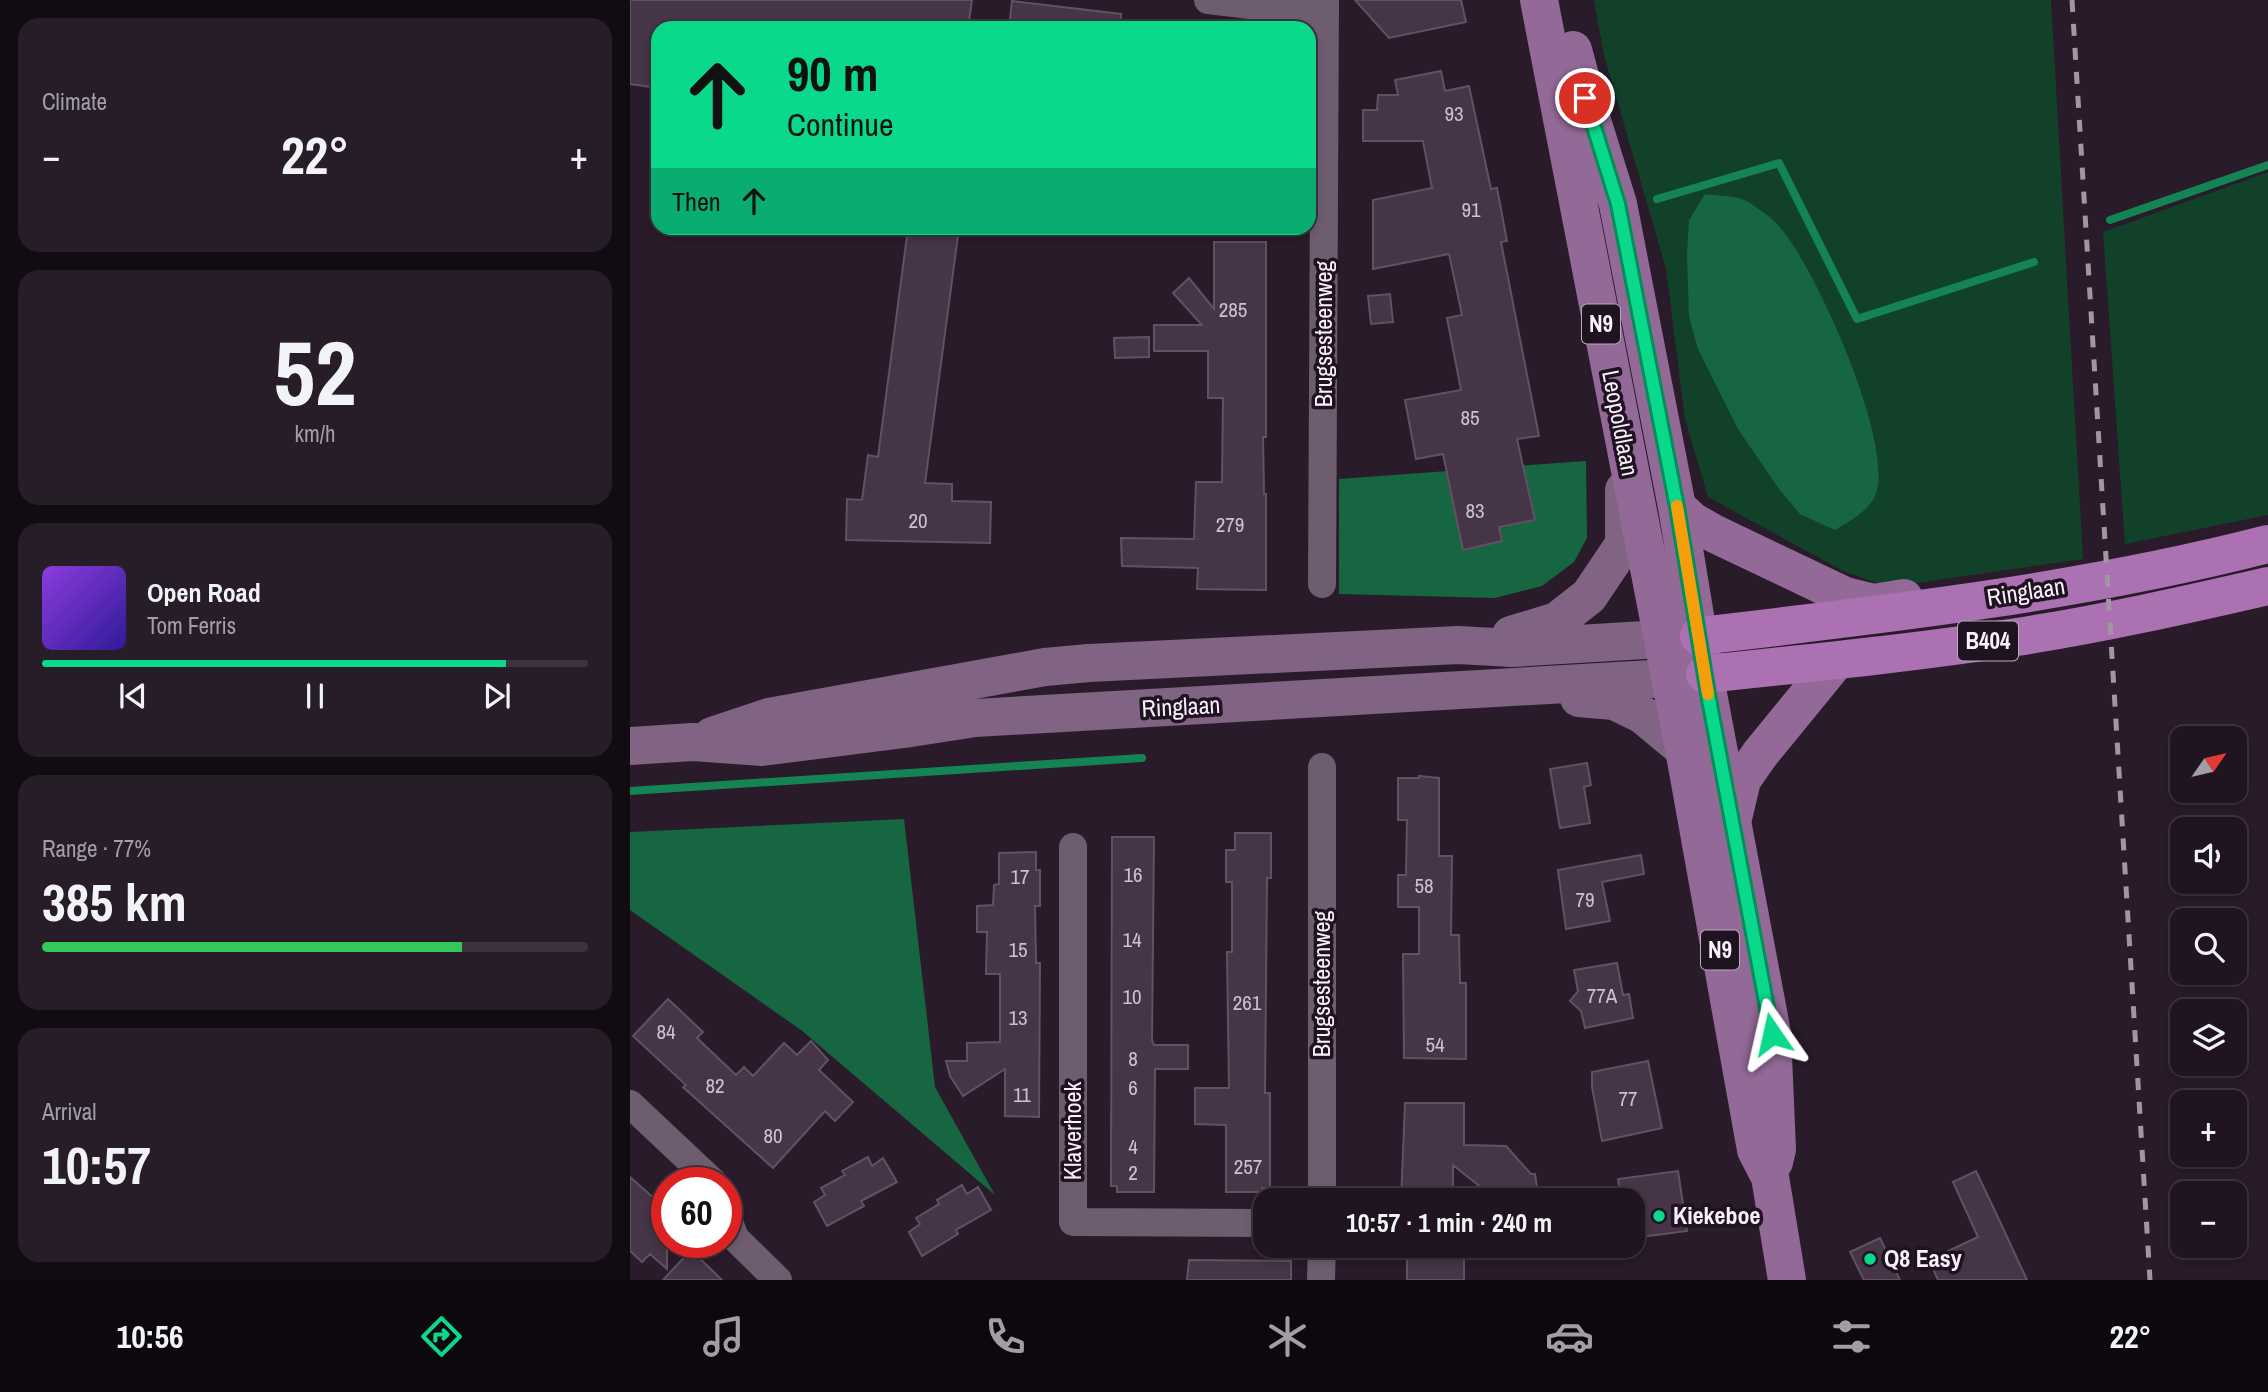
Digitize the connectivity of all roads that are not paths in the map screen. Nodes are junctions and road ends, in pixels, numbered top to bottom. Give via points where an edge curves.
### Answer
1 (1208, 0) edge
2 (1539, 0) edge
3 (1561, 0) edge
4 (1325, 7) edge
5 (1628, 467) junction
6 (1677, 507) junction
7 (2268, 544) edge
8 (1322, 584) dead end
9 (2268, 586) edge
10 (1941, 606) junction
11 (1699, 636) junction
12 (1661, 639) junction
13 (1458, 645) junction
14 (1836, 661) junction
15 (1687, 676) junction
16 (1543, 687) junction
17 (693, 742) junction
18 (630, 746) edge
19 (1684, 749) junction
20 (1322, 767) dead end
21 (1732, 821) junction
22 (1073, 847) dead end
23 (630, 1104) edge
24 (696, 1167) edge
25 (1770, 1177) junction
26 (1322, 1188) edge
27 (1253, 1223) edge
28 (742, 1245) edge
29 (1322, 1258) edge
30 (778, 1280) edge
31 (1321, 1280) edge
32 (1787, 1280) edge

1 - 4 street
2 - 5 main road, Leopoldlaan / N9
3 - 6 main road, Leopoldlaan / N9 via 1618,204
4 - 8 street, Brugsesteenweg
5 - 12 main road, Leopoldlaan / N9
5 - 13 main road via 1622,502 1624,544 1589,596 1557,621
6 - 10 main road via 1715,534 1844,596 1874,603 1920,595
6 - 11 main road, Leopoldlaan / N9
7 - 10 highway, Ringlaan / B404 via 2153,571
9 - 14 highway, Ringlaan / B404 via 2068,628
10 - 11 highway, Ringlaan / B404
11 - 12 main road
11 - 15 main road, N9
12 - 13 main road, Ringlaan via 1512,648
12 - 15 main road, N9
13 - 17 main road, Ringlaan via 1045,667 769,718
14 - 15 highway, Ringlaan / B404
14 - 21 main road via 1742,780
15 - 16 main road, Ringlaan
15 - 19 main road, N9
15 - 21 main road, N9
16 - 17 main road, Ringlaan via 975,718 762,747
16 - 19 main road via 1583,699 1614,701 1643,715
17 - 18 main road, Ringlaan
19 - 25 main road, N9 via 1756,1150
20 - 26 street, Brugsesteenweg
21 - 25 main road, N9 via 1772,1034 1777,1149
22 - 27 street, Klaverhoek via 1073,1222
23 - 24 street
25 - 32 main road, N9
28 - 30 street
29 - 31 street

